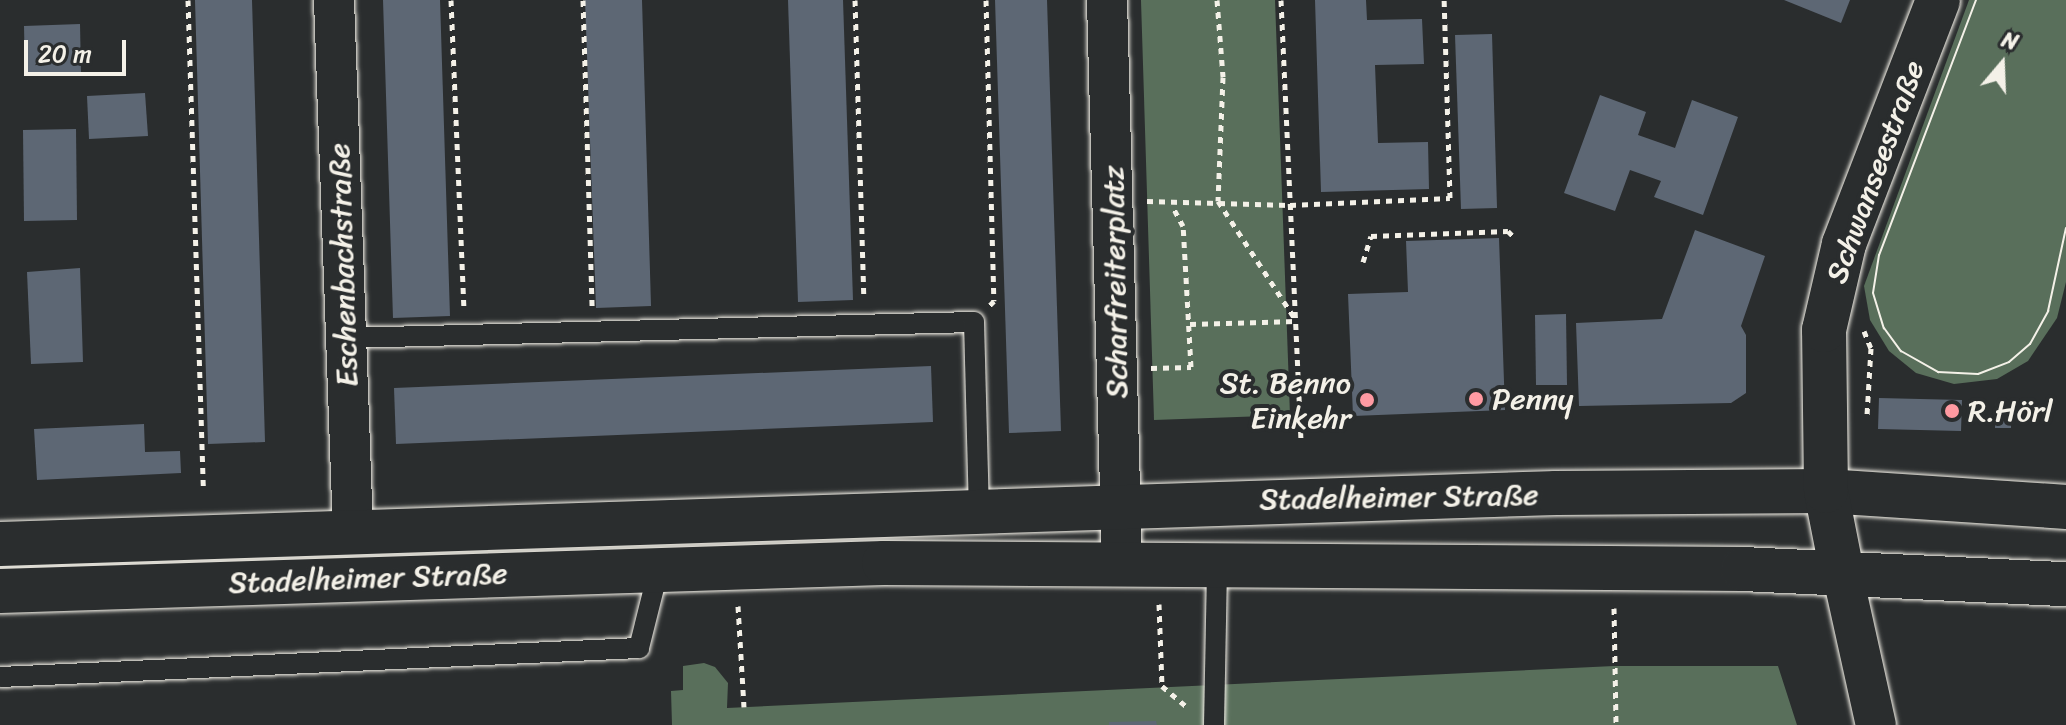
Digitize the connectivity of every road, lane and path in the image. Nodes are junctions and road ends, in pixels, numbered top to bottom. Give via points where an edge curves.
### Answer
1 (188, 0) edge
2 (334, 0) edge
3 (451, 0) edge
4 (583, 0) edge
5 (855, 0) edge
6 (986, 0) edge
7 (1107, 0) edge
8 (1217, 0) edge
9 (1281, 0) edge
10 (1444, 0) edge
11 (1938, 0) edge
12 (1114, 201) junction
13 (1218, 201) junction
14 (1172, 205) junction
15 (1290, 205) junction
16 (1514, 237) dead end
17 (1363, 262) dead end
18 (1297, 321) junction
19 (974, 322) junction
20 (865, 323) junction
21 (1189, 324) junction
22 (593, 331) junction
23 (465, 336) junction
24 (346, 338) junction
25 (1118, 369) junction
26 (1301, 440) dead end
27 (203, 487) dead end
28 (1826, 491) junction
29 (1121, 504) junction
30 (2066, 507) edge
31 (979, 510) junction
32 (732, 518) junction
33 (353, 531) junction
34 (0, 544) edge
35 (1122, 564) junction
36 (736, 565) junction
37 (1217, 565) junction
38 (659, 568) junction
39 (1842, 572) junction
40 (2066, 584) edge
41 (0, 591) edge
42 (1159, 604) dead end
43 (1614, 608) dead end
44 (0, 677) edge
45 (1162, 686) dead end
46 (744, 707) dead end
47 (1214, 725) edge
48 (1616, 725) edge
49 (1876, 725) edge

1 - 27 path
2 - 24 street, Eschenbachstraße
3 - 23 path
4 - 22 path
5 - 20 path
6 - 19 path via 994,301
7 - 12 street, Scharfreiterplatz
8 - 13 path via 1223,77
9 - 15 path
10 - 15 path via 1450,198
11 - 28 main road, Schwanseestraße via 1832,287 1823,360
12 - 14 path
12 - 25 street, Scharfreiterplatz
13 - 14 path
13 - 15 path
13 - 18 path
14 - 21 path via 1183,226
15 - 18 path
16 - 17 path via 1508,231 1371,236
18 - 21 path
18 - 26 path
19 - 20 lane
19 - 31 lane
20 - 22 lane
21 - 25 path via 1191,367
22 - 23 lane
23 - 24 lane
24 - 33 street, Eschenbachstraße
25 - 29 street, Scharfreiterplatz
28 - 29 main road, Stadelheimer Straße
28 - 30 main road, Stadelheimer Straße
28 - 39 main road, Schwanseestraße
29 - 31 main road, Stadelheimer Straße
29 - 35 street, Scharfreiterplatz
31 - 32 main road, Stadelheimer Straße
32 - 33 main road, Stadelheimer Straße
32 - 36 main road
33 - 34 main road, Stadelheimer Straße
35 - 36 main road, Stadelheimer Straße
35 - 37 main road, Stadelheimer Straße
36 - 38 main road, Stadelheimer Straße
36 - 46 path
37 - 39 main road, Stadelheimer Straße
37 - 47 lane
38 - 41 main road, Stadelheimer Straße
38 - 44 lane via 639,648
39 - 40 main road, Stadelheimer Straße
39 - 49 street, Schwanseestraße
42 - 45 path
43 - 48 path

